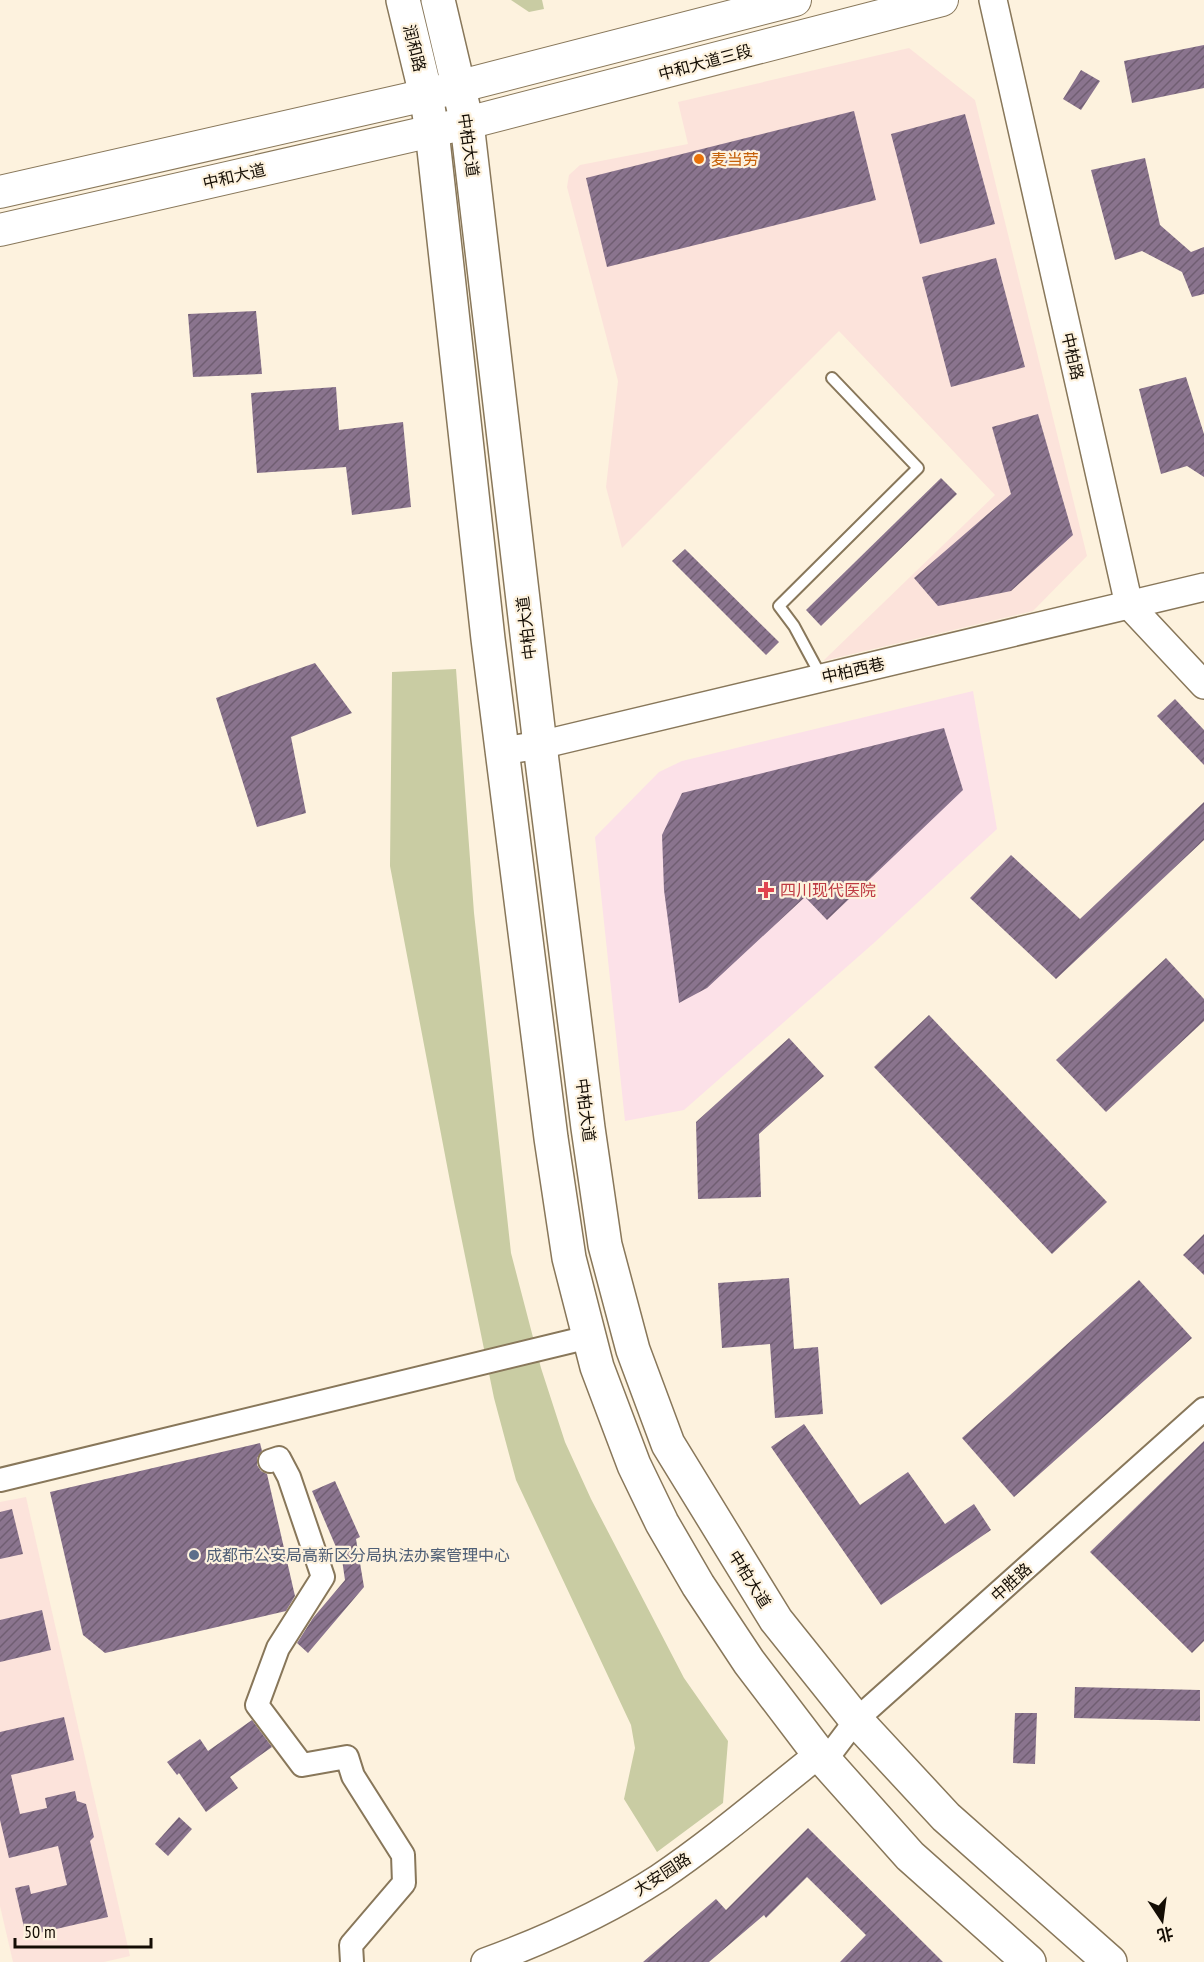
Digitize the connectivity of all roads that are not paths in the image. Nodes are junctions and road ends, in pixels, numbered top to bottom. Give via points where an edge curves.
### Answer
1 (403, 0) edge
2 (438, 0) edge
3 (795, 0) edge
4 (942, 0) edge
5 (993, 0) edge
6 (458, 86) junction
7 (426, 95) junction
8 (467, 123) junction
9 (432, 131) junction
10 (0, 192) edge
11 (0, 230) edge
12 (832, 378) dead end
13 (1204, 588) edge
14 (1129, 605) junction
15 (822, 678) junction
16 (1204, 685) edge
17 (540, 744) junction
18 (502, 751) junction
19 (589, 1337) junction
20 (1204, 1409) edge
21 (270, 1461) dead end
22 (0, 1480) edge
23 (856, 1720) junction
24 (825, 1761) junction
25 (352, 1962) edge
26 (486, 1962) edge
27 (535, 1962) edge
28 (1029, 1962) edge
29 (1110, 1962) edge

1 - 7 main road, 润和路
2 - 6 main road, 润和路
3 - 6 main road
4 - 8 main road, 中和大道三段
5 - 14 street, 中柏路
6 - 7 main road
6 - 8 main road, 中柏大道
7 - 9 main road
7 - 10 main road
8 - 9 main road, 中和大道
8 - 17 main road, 中柏大道
9 - 11 main road, 中和大道
9 - 18 main road
12 - 15 lane via 918,468 779,606
13 - 14 street, 中柏西巷
14 - 15 street, 中柏西巷
14 - 16 street
15 - 17 street, 中柏西巷
17 - 18 street, 中柏西巷
17 - 23 main road, 中柏大道 via 605,1245 633,1350 668,1444 696,1493 776,1620
18 - 19 main road via 568,1258
19 - 22 street
19 - 24 main road via 634,1465 662,1523 749,1662
20 - 23 street, 中胜路
21 - 25 street via 279,1458 289,1476 322,1577 278,1648 257,1705 303,1765 347,1757 353,1776 403,1855 404,1882 351,1945
23 - 24 street, 中胜路
23 - 29 main road, 中柏大道 via 946,1817
24 - 26 street, 大安园路 via 657,1879 588,1918
24 - 27 street via 614,1925
24 - 28 main road via 910,1856

